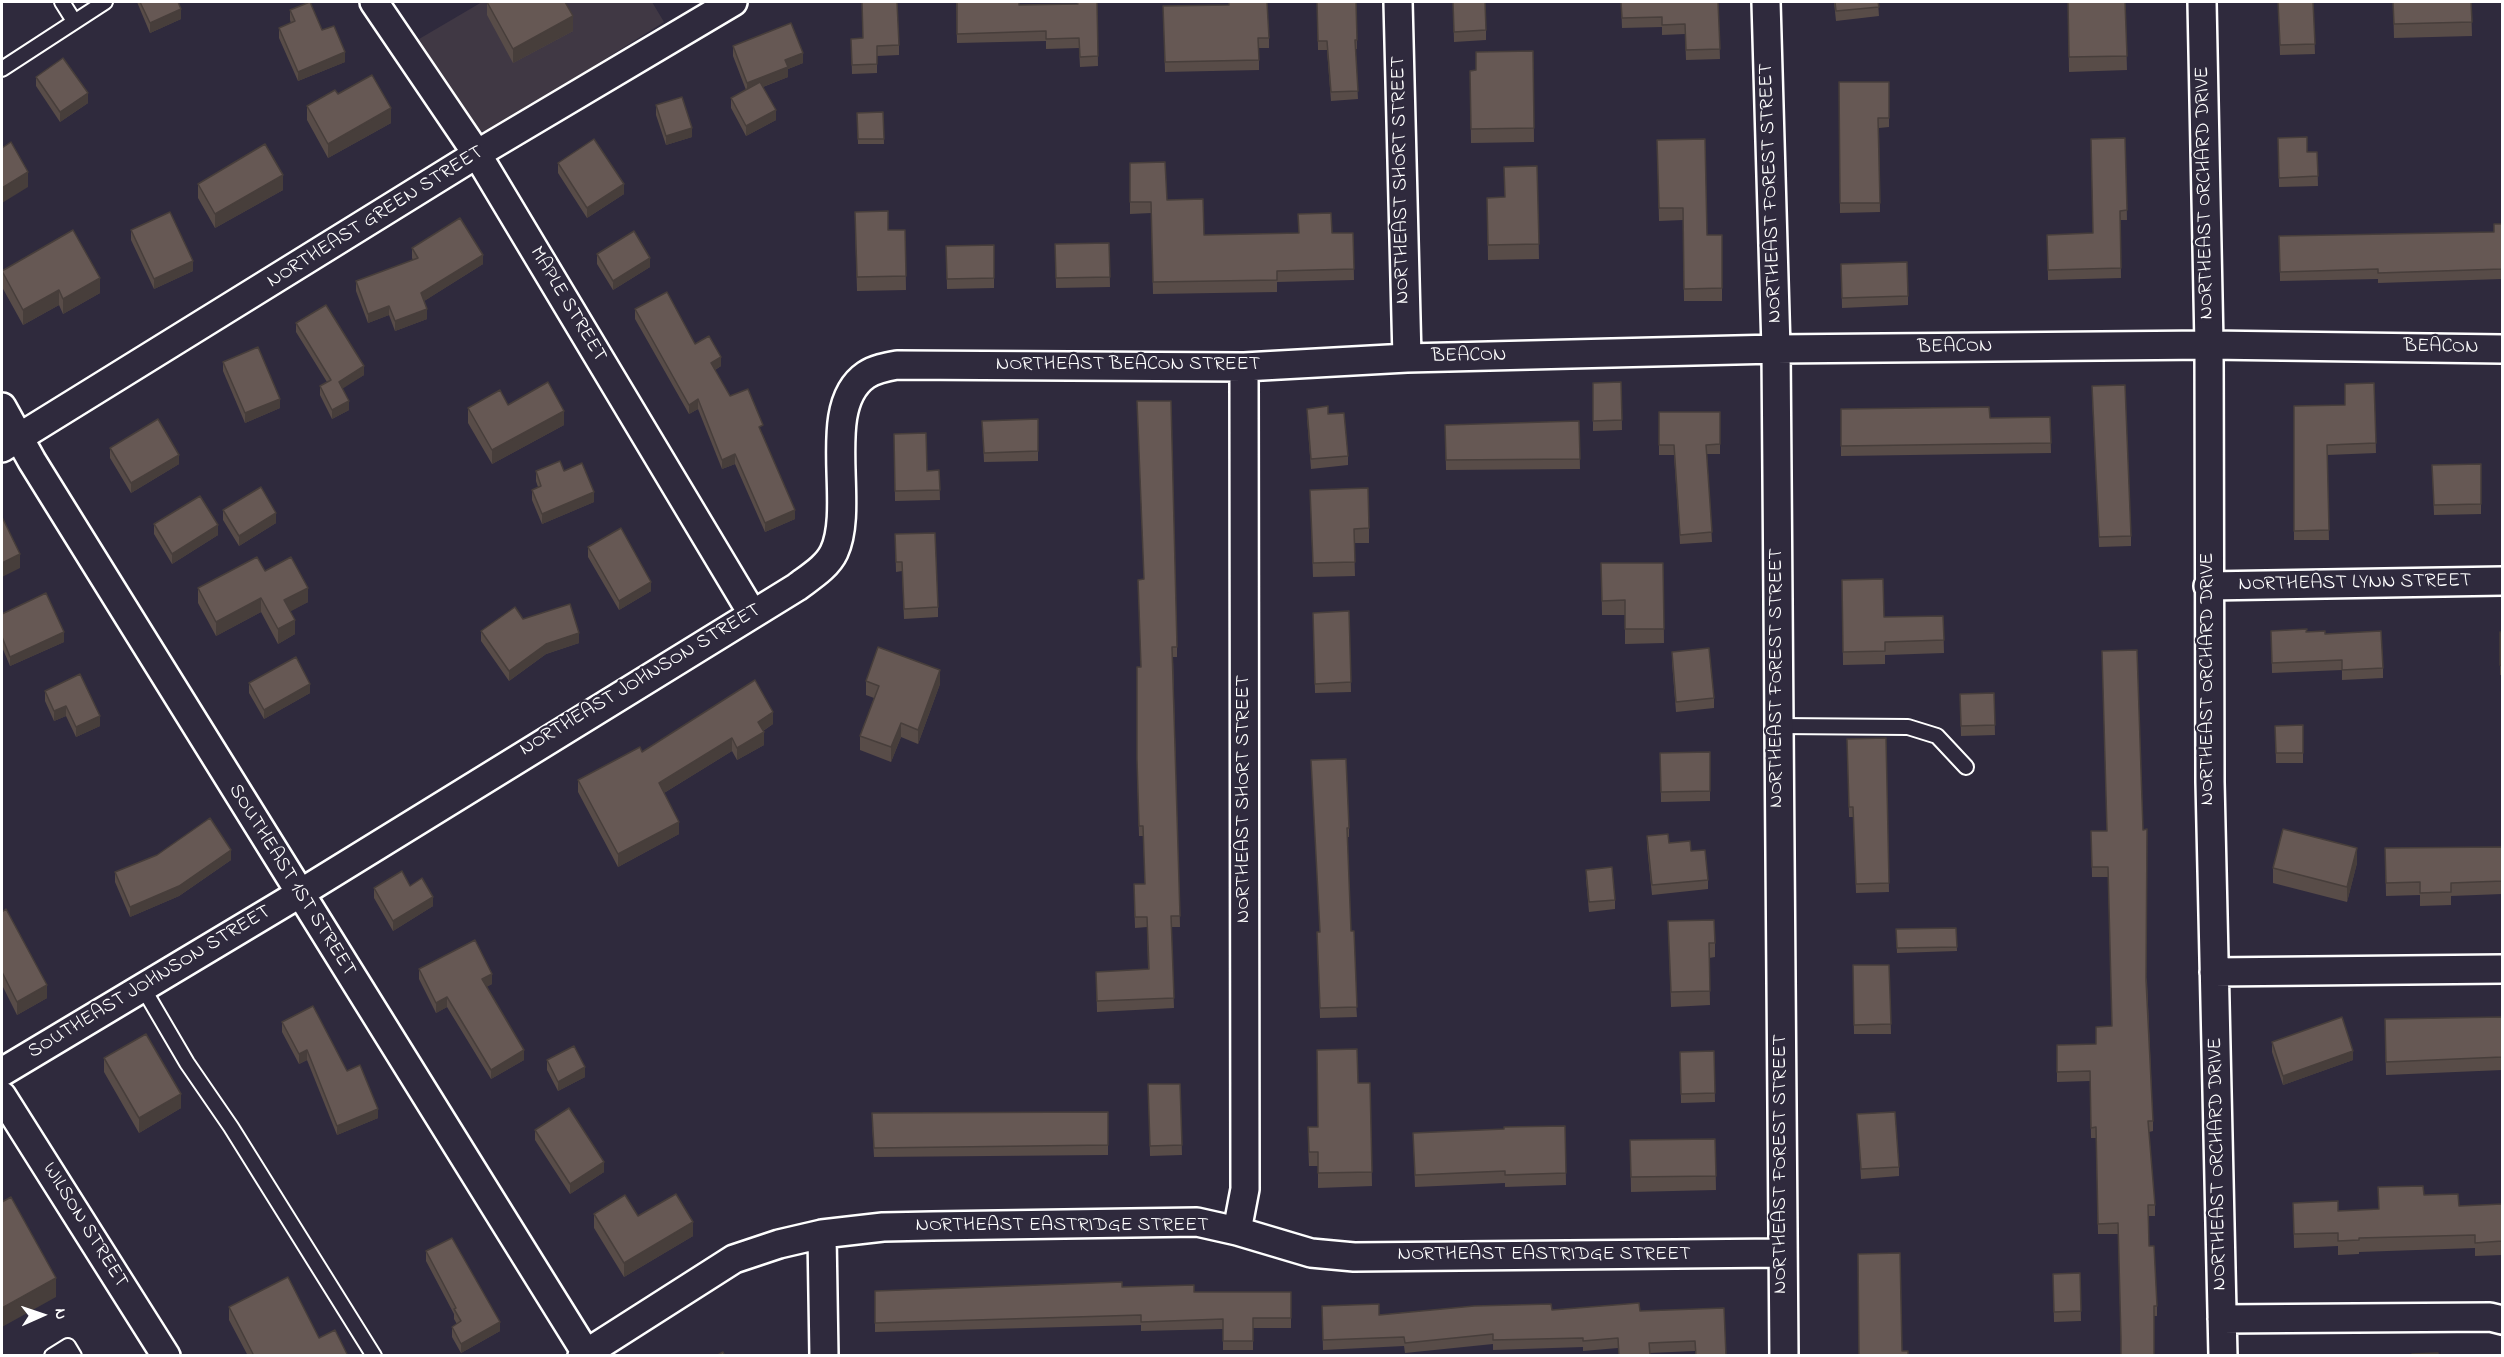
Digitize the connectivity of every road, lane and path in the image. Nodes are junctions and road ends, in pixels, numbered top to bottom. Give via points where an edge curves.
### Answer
1 (62, 2) edge
2 (105, 2) edge
3 (374, 2) edge
4 (733, 2) edge
5 (1398, 2) edge
6 (1766, 2) edge
7 (2202, 2) edge
8 (74, 21) junction
9 (2, 69) edge
10 (477, 154) junction
11 (2209, 345) junction
12 (1776, 349) junction
13 (2502, 349) edge
14 (1407, 358) junction
15 (1244, 368) junction
16 (855, 385) joint
17 (2, 406) edge
18 (11, 442) edge
19 (2502, 581) edge
20 (2208, 586) junction
21 (752, 613) junction
22 (1779, 726) junction
23 (1966, 766) dead end
24 (299, 894) junction
25 (2502, 969) edge
26 (2214, 972) junction
27 (143, 988) junction
28 (2, 1072) edge
29 (2, 1096) edge
30 (1237, 1231) junction
31 (822, 1234) junction
32 (1782, 1253) junction
33 (2222, 1319) junction
34 (2502, 1320) edge
35 (584, 1354) edge
36 (52, 1356) edge
37 (74, 1356) edge
38 (166, 1356) edge
39 (374, 1356) edge
40 (824, 1356) edge
41 (1784, 1356) edge
42 (2223, 1356) edge

1 - 8 lane
2 - 8 lane
3 - 10 street, MAPLE STREET
4 - 10 street, NORTHEAST GREEN STREET
5 - 14 street, NORTHEAST SHORT STREET
6 - 12 street, NORTHEAST FOREST STREET
7 - 11 street, NORTHEAST ORCHARD DRIVE
8 - 9 lane
10 - 18 street, NORTHEAST GREEN STREET
10 - 21 street, MAPLE STREET
11 - 12 street, BEACON
11 - 13 street, BEACON
11 - 20 street, NORTHEAST ORCHARD DRIVE
12 - 14 street, BEACON
12 - 22 street, NORTHEAST FOREST STREET
14 - 15 street, NORTHEAST BEACON STREET
15 - 16 street, NORTHEAST BEACON STREET via 897,365 876,370
15 - 30 street, NORTHEAST SHORT STREET via 1245,1189
16 - 21 street, NORTHEAST JOHNSON STREET via 848,398 842,436 841,514 834,552 824,566 797,587
17 - 18 street, SOUTHEAST 1ST STREET
18 - 24 street, SOUTHEAST 1ST STREET via 32,461
19 - 20 street, NORTHEAST LYNN STREET
20 - 26 street, NORTHEAST ORCHARD DRIVE
21 - 24 street, NORTHEAST JOHNSON STREET
22 - 23 lane via 1908,727 1937,736
22 - 32 street, NORTHEAST FOREST STREET
24 - 27 street, SOUTHEAST JOHNSON STREET
24 - 35 street, SOUTHEAST 1ST STREET
25 - 26 street
26 - 33 street, NORTHEAST ORCHARD DRIVE
27 - 28 street, SOUTHEAST JOHNSON STREET
27 - 39 lane via 187,1064 231,1127
29 - 38 street, WILSON STREET
30 - 31 street, NORTHEAST EASTRIDGE STREET via 1186,1222 883,1227
30 - 32 street, NORTHEAST EASTRIDGE STREET via 1311,1253 1354,1257
31 - 35 street, NORTHEAST EASTRIDGE STREET via 734,1259
31 - 40 street
32 - 41 street, NORTHEAST FOREST STREET
33 - 34 street
33 - 42 street, NORTHEAST ORCHARD DRIVE
36 - 37 lane via 68,1346

